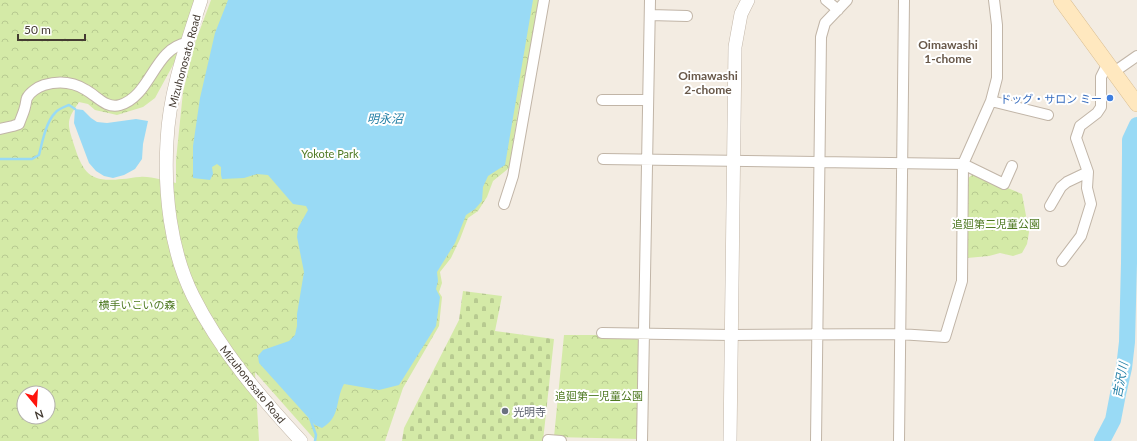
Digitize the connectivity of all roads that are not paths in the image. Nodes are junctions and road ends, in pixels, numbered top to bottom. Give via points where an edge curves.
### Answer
1 (201, 0) edge
2 (544, 0) edge
3 (650, 0) edge
4 (748, 0) edge
5 (826, 0) edge
6 (847, 0) edge
7 (904, 0) edge
8 (994, 0) edge
9 (1061, 0) edge
10 (838, 10) junction
11 (650, 15) junction
12 (687, 16) dead end
13 (187, 43) junction
14 (1137, 56) edge
15 (1111, 68) junction
16 (602, 100) dead end
17 (648, 100) junction
18 (991, 101) junction
19 (1137, 104) edge
20 (1048, 115) dead end
21 (0, 129) edge
22 (603, 159) dead end
23 (647, 160) junction
24 (733, 162) junction
25 (820, 162) junction
26 (902, 164) junction
27 (963, 164) junction
28 (1012, 166) dead end
29 (1088, 172) junction
30 (504, 204) dead end
31 (1050, 206) dead end
32 (1062, 261) dead end
33 (645, 332) junction
34 (602, 333) dead end
35 (816, 334) junction
36 (899, 334) junction
37 (731, 335) junction
38 (548, 440) edge
39 (301, 441) edge
40 (561, 441) edge
41 (642, 441) edge
42 (730, 441) edge
43 (816, 441) edge
44 (899, 441) edge

1 - 13 street, Mizuhonosato Road
2 - 30 street via 513,176
3 - 11 street
4 - 24 street via 741,14 736,47
5 - 10 street
6 - 10 street
7 - 26 street
8 - 18 street via 998,25 997,78
9 - 15 main road
10 - 25 street via 825,23 821,37
11 - 12 street
11 - 17 street
13 - 21 street via 173,47 137,95 128,102 111,107 73,84 48,84 38,87 27,97 18,124
13 - 39 street, Mizuhonosato Road via 173,98 166,140 166,179 171,223 181,266 192,295 238,369
14 - 15 street
15 - 19 main road
15 - 29 street via 1101,77 1101,107 1080,126 1076,138
16 - 17 street
17 - 23 street
18 - 20 street
18 - 27 street
22 - 23 street
23 - 24 street
23 - 33 street
24 - 25 street
24 - 37 street
25 - 26 street
25 - 35 street
26 - 27 street
26 - 36 street
27 - 28 street via 1004,184
27 - 36 street via 962,281 945,337
29 - 31 street via 1061,187
29 - 32 street via 1090,204 1087,216 1081,236
33 - 34 street
33 - 37 street
33 - 41 street
35 - 36 street
35 - 37 street
35 - 43 street
36 - 44 street
37 - 42 street
38 - 40 street

